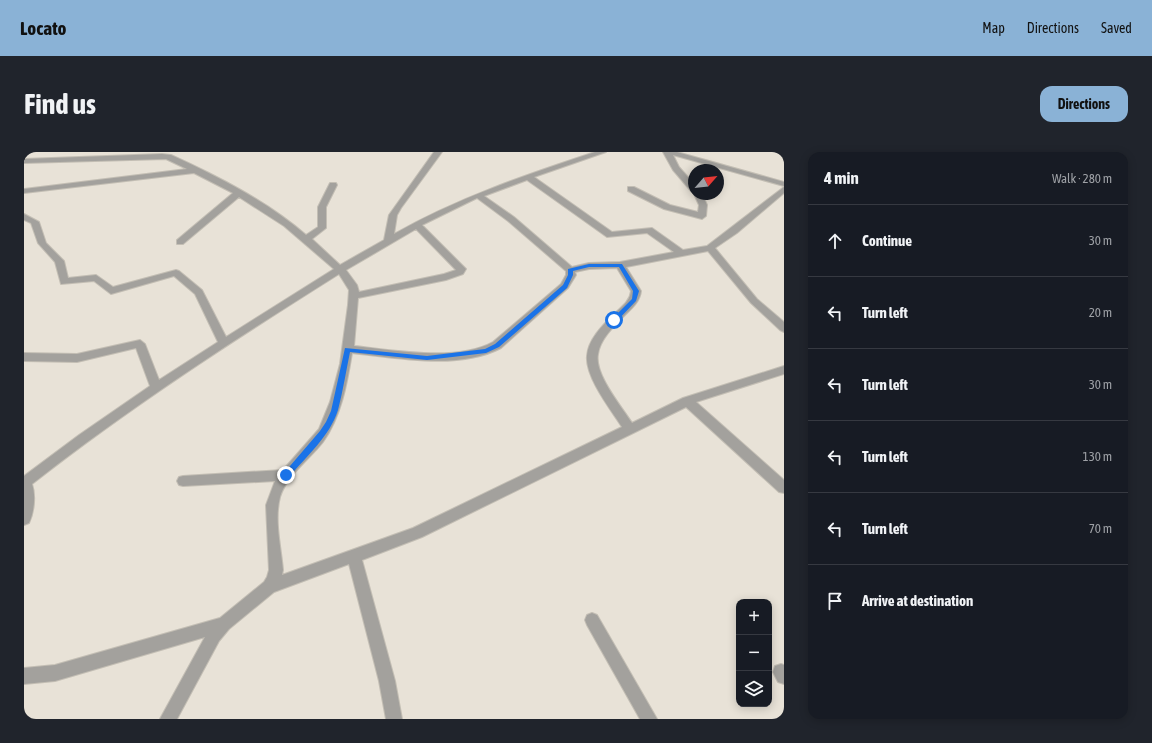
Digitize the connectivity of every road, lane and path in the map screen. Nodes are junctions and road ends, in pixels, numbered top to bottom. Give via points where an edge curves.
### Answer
1 (438, 152) edge
2 (602, 152) edge
3 (668, 152) edge
4 (164, 154) edge
5 (24, 161) edge
6 (196, 170) junction
7 (528, 177) junction
8 (688, 181) edge
9 (333, 184) dead end
10 (784, 184) edge
11 (784, 188) edge
12 (631, 189) dead end
13 (24, 191) edge
14 (238, 193) junction
15 (478, 195) junction
16 (701, 200) edge
17 (24, 218) edge
18 (418, 226) junction
19 (307, 238) junction
20 (388, 241) junction
21 (180, 242) dead end
22 (710, 248) junction
23 (682, 254) junction
24 (620, 265) junction
25 (340, 270) junction
26 (570, 270) junction
27 (354, 296) junction
28 (784, 328) edge
29 (224, 343) junction
30 (347, 349) junction
31 (24, 357) edge
32 (784, 370) edge
33 (157, 388) junction
34 (687, 401) junction
35 (629, 428) junction
36 (286, 475) junction
37 (183, 481) dead end
38 (24, 483) edge
39 (784, 488) edge
40 (24, 519) edge
41 (354, 557) junction
42 (269, 587) junction
43 (592, 620) dead end
44 (224, 624) junction
45 (24, 676) edge
46 (168, 719) edge
47 (394, 719) edge
48 (649, 719) edge

1 - 20 street via 393,215
2 - 7 street
3 - 8 street via 676,168
3 - 10 street
4 - 5 street
4 - 6 street
6 - 13 street
6 - 14 street
7 - 15 street
7 - 23 street via 606,234 615,236 649,230
9 - 19 street via 322,207 322,228
11 - 22 street
12 - 16 street via 667,207 702,216
14 - 19 street via 285,220
14 - 21 street
15 - 18 street
15 - 26 street via 511,219
17 - 29 street via 34,222 46,249 60,260 64,282 96,278 111,291 176,273 199,292
18 - 20 street
18 - 27 street via 461,269 460,272
19 - 25 street
20 - 25 street
22 - 23 street
22 - 28 street via 754,301
23 - 24 street
24 - 26 street via 589,266
24 - 35 street via 636,295 601,338 592,360 595,372
25 - 27 street via 351,283
25 - 29 street
26 - 30 street via 571,275 565,286 497,345 486,351 427,358
27 - 30 street
29 - 33 street
30 - 36 street via 334,411 322,433
31 - 33 street via 77,358 140,344
32 - 34 street
33 - 38 street via 86,436
34 - 35 street
34 - 39 street
35 - 41 street via 417,533
36 - 37 street
36 - 42 street via 274,499 276,570
38 - 40 street via 28,494
41 - 42 street
41 - 47 street via 387,680
42 - 44 street
43 - 48 street
44 - 45 street via 55,673
44 - 46 street via 207,648

